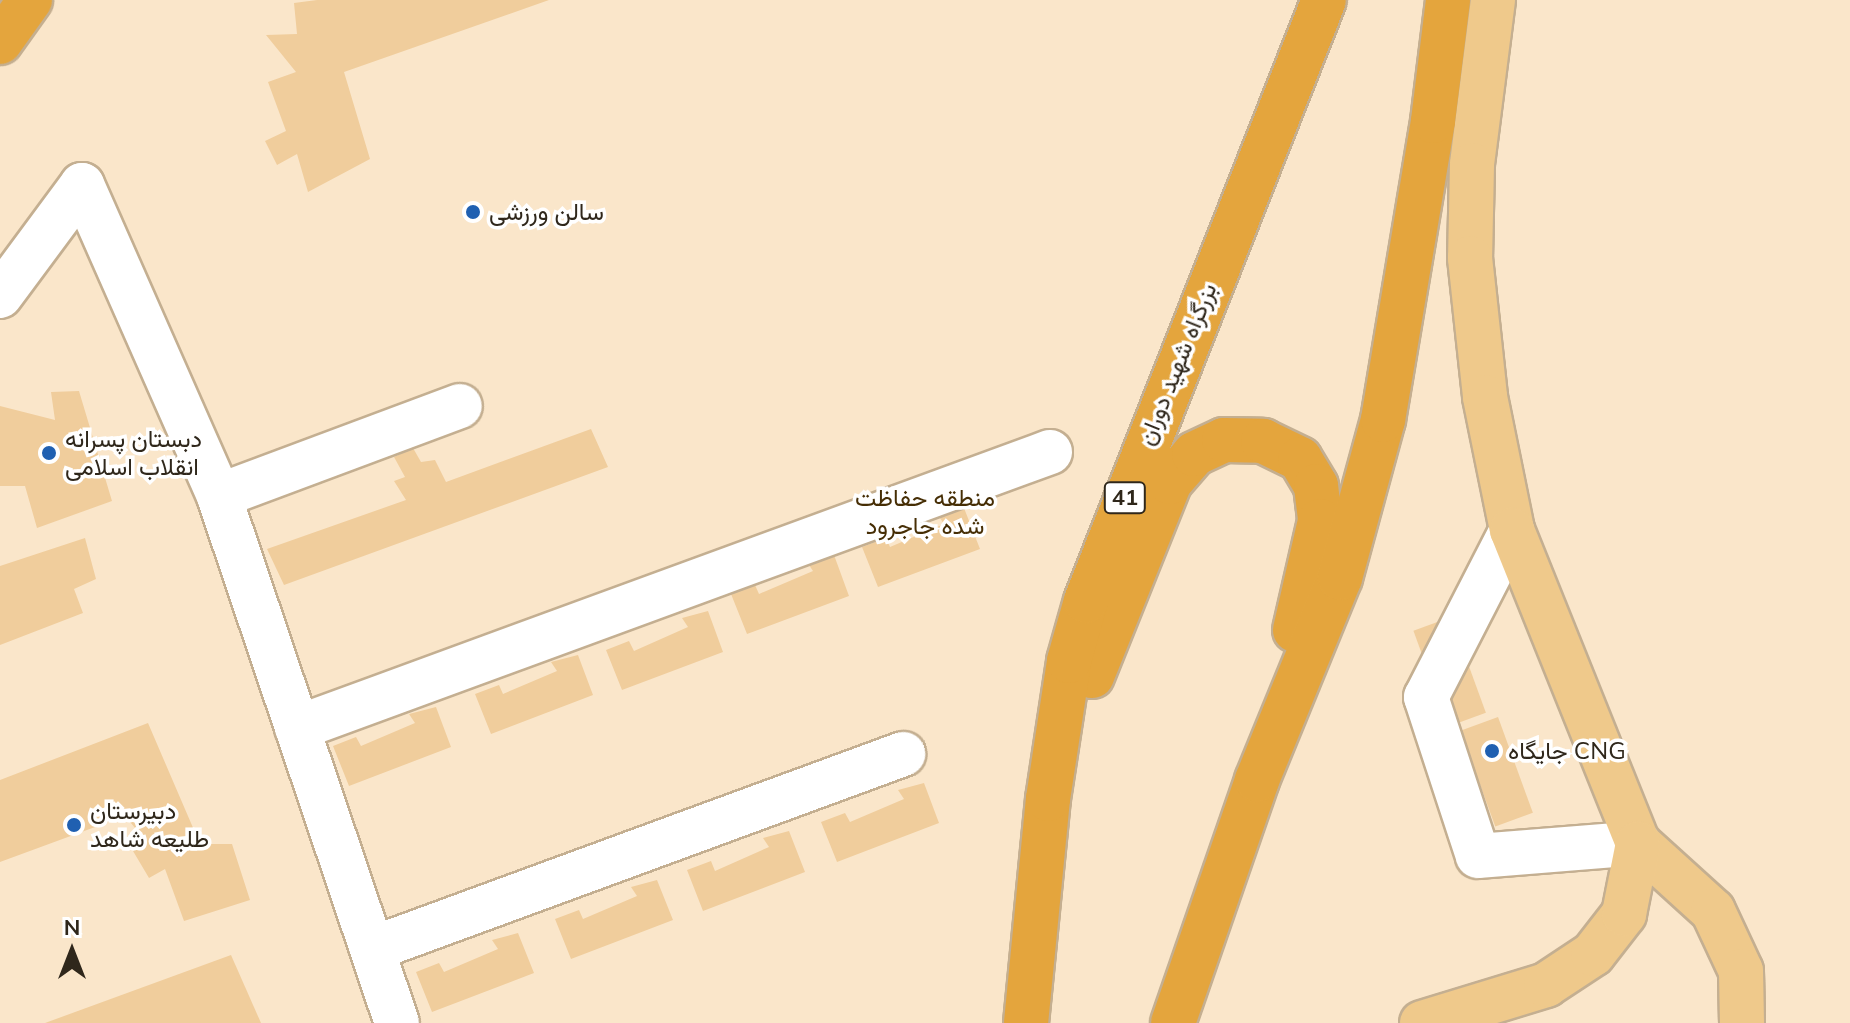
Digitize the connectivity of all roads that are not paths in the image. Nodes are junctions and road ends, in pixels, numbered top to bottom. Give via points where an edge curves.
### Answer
1 (30, 0) edge
2 (1324, 0) edge
3 (1448, 0) edge
4 (1492, 0) edge
5 (0, 42) edge
6 (1476, 80) dead end
7 (0, 296) edge
8 (460, 406) dead end
9 (1050, 452) dead end
10 (219, 496) junction
11 (1512, 530) junction
12 (297, 728) junction
13 (903, 754) dead end
14 (1257, 780) junction
15 (1048, 799) junction
16 (1638, 843) junction
17 (1210, 918) junction
18 (372, 949) junction
19 (397, 1023) edge
20 (1026, 1023) edge
21 (1173, 1023) edge
22 (1192, 1023) edge
23 (1422, 1023) edge
24 (1742, 1023) edge

1 - 5 highway
2 - 15 highway, بزرگراه شهید دوران / 41 via 1086,601 1069,661
3 - 14 highway via 1383,420 1340,578
4 - 6 street
4 - 11 main road via 1472,165 1470,258 1485,397
7 - 10 street via 82,185
8 - 10 street
9 - 12 street
10 - 12 street
11 - 16 main road
11 - 16 street via 1426,697 1478,856
12 - 18 street
13 - 18 street
14 - 15 highway via 1317,542 1320,505 1300,459 1263,441 1224,440 1194,454 1170,482 1115,612
14 - 17 highway
15 - 20 highway, بزرگراه شهید دوران / 41
16 - 23 main road via 1624,914 1593,954 1546,985
16 - 24 main road via 1713,911 1741,971
17 - 21 highway
17 - 22 main road
18 - 19 street

